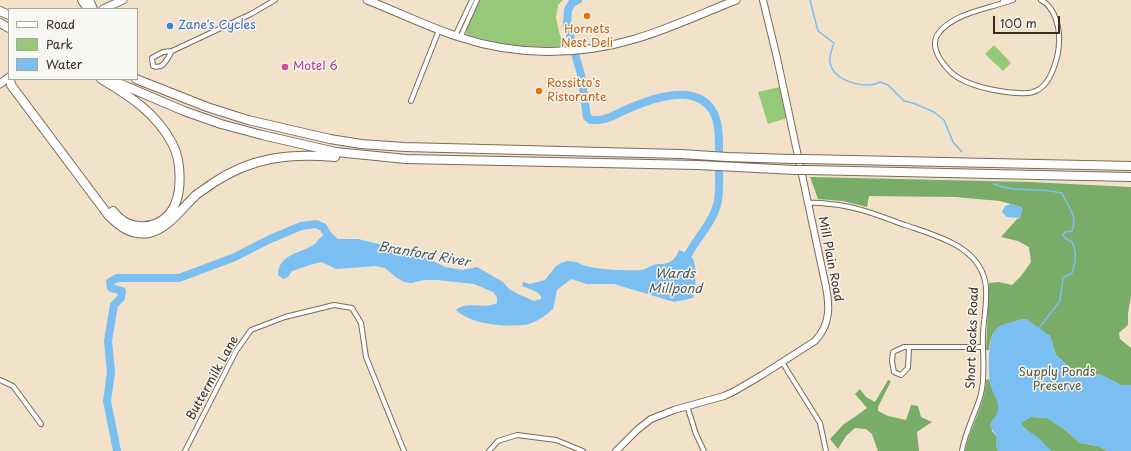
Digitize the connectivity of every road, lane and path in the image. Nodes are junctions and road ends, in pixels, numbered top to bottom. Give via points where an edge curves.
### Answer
1 (123, 0) edge
2 (275, 0) edge
3 (367, 0) edge
4 (472, 0) edge
5 (477, 0) edge
6 (736, 0) edge
7 (763, 0) edge
8 (1013, 0) edge
9 (1041, 0) edge
10 (1003, 1) edge
11 (104, 8) edge
12 (439, 30) junction
13 (458, 37) junction
14 (172, 51) junction
15 (11, 80) edge
16 (13, 80) edge
17 (104, 80) edge
18 (110, 80) edge
19 (138, 80) edge
20 (411, 101) dead end
21 (406, 159) junction
22 (1131, 166) edge
23 (1131, 177) edge
24 (808, 203) junction
25 (909, 347) junction
26 (983, 347) junction
27 (782, 362) junction
28 (0, 380) edge
29 (687, 406) junction
30 (42, 424) dead end
31 (185, 451) edge
32 (404, 451) edge
33 (489, 451) edge
34 (583, 451) edge
35 (616, 451) edge
36 (704, 451) edge
37 (826, 451) edge
38 (962, 451) edge

1 - 11 main road
2 - 14 street
3 - 12 main road
4 - 13 street
5 - 13 street
6 - 13 main road via 643,37 583,50 534,52 507,49
7 - 24 street, Mill Plain Road
8 - 10 street
9 - 10 street via 1047,3 1054,15 1059,30 1059,43 1050,77 1042,87 1030,93 972,84 957,77 938,58 937,34 948,24
12 - 13 main road
12 - 20 street
14 - 14 street via 163,52 152,58 153,66 162,66
15 - 21 highway via 109,216 120,227 134,233 149,233 162,228 197,194 220,178 264,160 289,155
16 - 17 highway via 116,215 130,226 144,227 160,223 170,213 177,198 179,162 173,145 162,127 147,111
18 - 21 highway via 184,111 262,135 336,152
19 - 22 highway, bridge via 248,120 361,144 793,159
21 - 23 highway, bridge
24 - 26 street, Short Rocks Road via 836,204 863,210 936,236 968,253 976,262 985,282
24 - 27 street, Mill Plain Road via 829,311 820,335
25 - 25 street via 893,352 894,372 902,375 908,368
25 - 26 street
26 - 38 street, Short Rocks Road via 982,389 966,432
27 - 29 street, Mill Plain Road via 733,392
27 - 37 street via 820,423
28 - 30 street via 13,386
29 - 35 street, Mill Plain Road via 646,422
29 - 36 street
31 - 32 street, Buttermilk Lane via 236,351 252,330 285,317 334,305 352,308 361,323 366,357
33 - 34 street via 498,441 517,435 556,440

